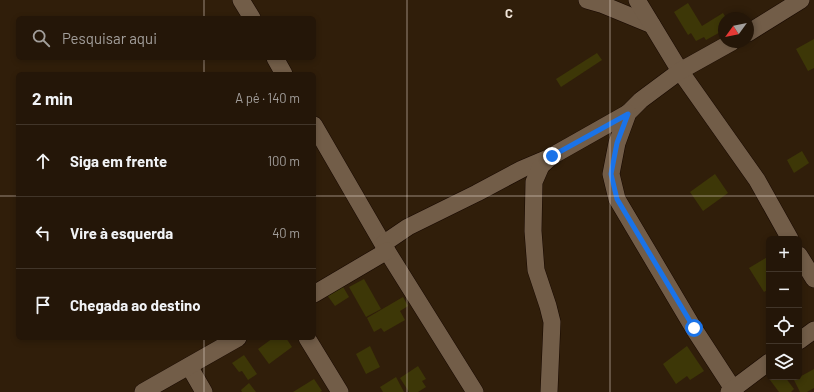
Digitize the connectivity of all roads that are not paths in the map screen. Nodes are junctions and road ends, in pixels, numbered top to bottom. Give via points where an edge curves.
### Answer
1 (241, 0) edge
2 (587, 0) edge
3 (637, 0) edge
4 (801, 0) edge
5 (251, 16) edge
6 (652, 25) junction
7 (754, 29) edge
8 (721, 48) edge
9 (276, 60) edge
10 (680, 71) junction
11 (283, 72) edge
12 (628, 114) junction
13 (316, 128) edge
14 (552, 156) junction
15 (788, 236) edge
16 (385, 247) junction
17 (802, 260) edge
18 (814, 279) edge
19 (316, 293) edge
20 (814, 330) edge
21 (802, 339) edge
22 (234, 340) edge
23 (308, 340) edge
24 (766, 364) edge
25 (189, 366) junction
26 (732, 391) edge
27 (143, 392) edge
28 (204, 392) edge
29 (340, 392) edge
30 (475, 392) edge
31 (549, 392) edge

1 - 5 street
2 - 6 street
3 - 6 street
4 - 7 street
6 - 10 street
8 - 10 street
9 - 11 street
10 - 12 street via 641,100
10 - 15 street via 757,180
12 - 14 street
12 - 26 street via 617,143 611,174 617,199
13 - 16 street
14 - 16 street via 408,227
14 - 31 street via 541,166 534,182 532,202 536,270 552,322
16 - 19 street
16 - 30 street
17 - 18 street
20 - 21 street
22 - 25 street
23 - 29 street
24 - 26 street
25 - 27 street
25 - 28 street

